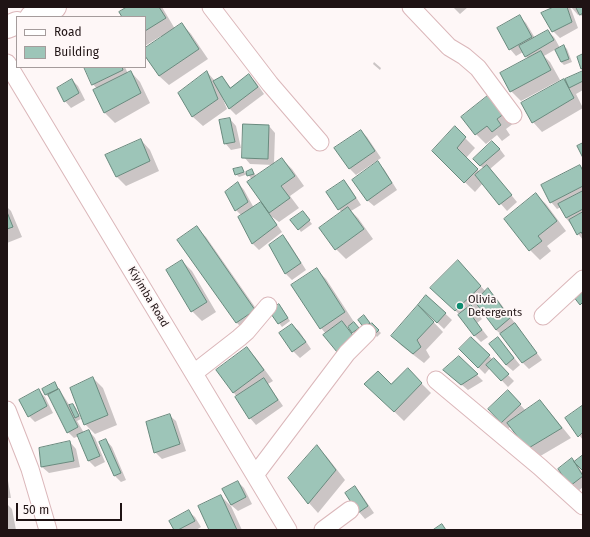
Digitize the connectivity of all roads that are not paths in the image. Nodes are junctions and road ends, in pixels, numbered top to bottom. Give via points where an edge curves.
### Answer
1 (55, 7) edge
2 (211, 7) edge
3 (411, 7) edge
4 (33, 16) edge
5 (7, 63) edge
6 (513, 115) dead end
7 (320, 142) dead end
8 (583, 279) edge
9 (268, 306) dead end
10 (543, 316) dead end
11 (367, 333) dead end
12 (194, 373) junction
13 (436, 380) dead end
14 (7, 410) edge
15 (255, 475) junction
16 (583, 506) edge
17 (350, 510) dead end
18 (48, 530) edge
19 (288, 530) edge
20 (323, 530) edge

1 - 4 main road
2 - 7 street via 270,84
3 - 6 street via 449,47 478,68
5 - 12 street, Kiyimba Road
8 - 10 street
9 - 12 street via 247,331
11 - 15 street via 347,353
12 - 15 street, Kiyimba Road
13 - 16 street
14 - 18 street via 30,469
15 - 19 street, Kiyimba Road
17 - 20 street

